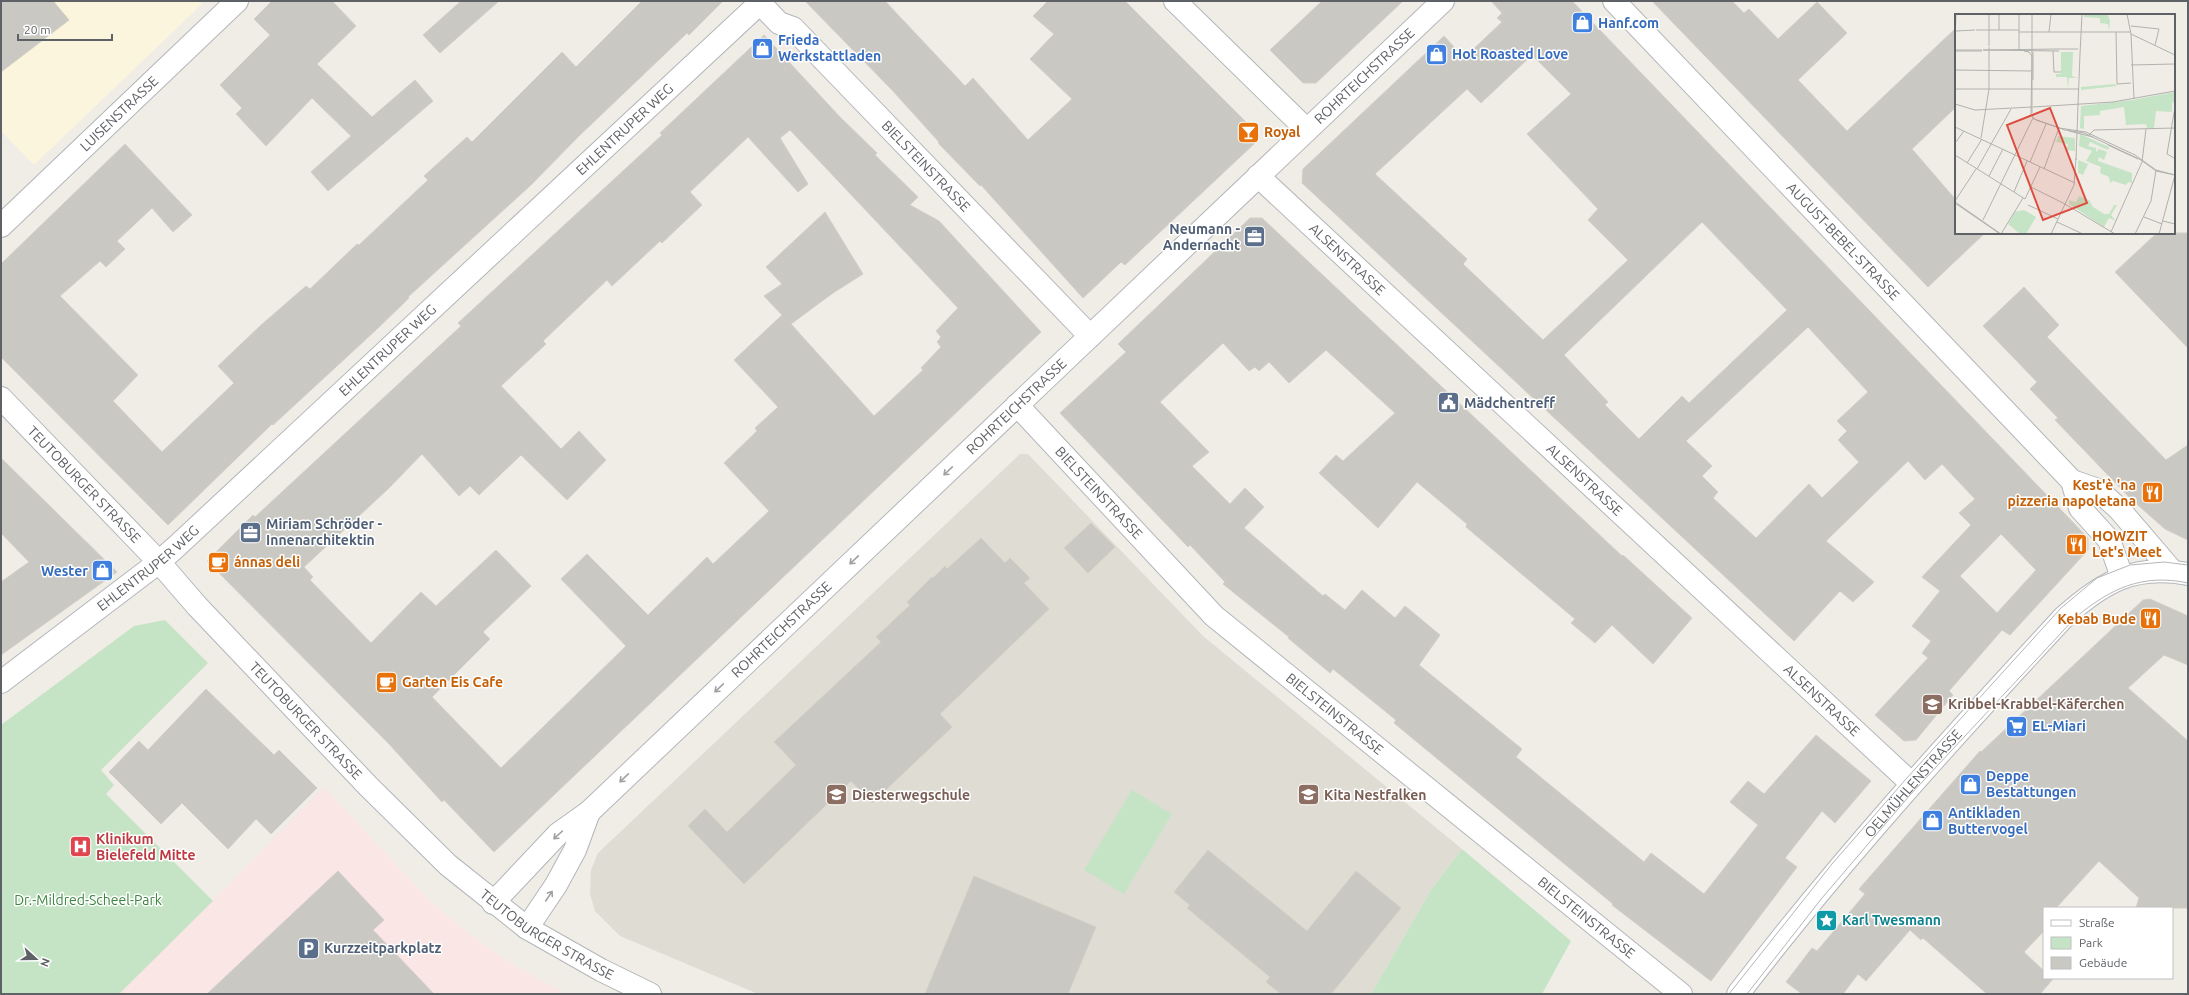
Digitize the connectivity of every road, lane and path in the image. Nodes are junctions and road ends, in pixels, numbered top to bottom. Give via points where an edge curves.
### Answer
1 (237, 1) edge
2 (1175, 1) edge
3 (1443, 1) edge
4 (1614, 1) edge
5 (759, 2) edge
6 (1307, 130) junction
7 (1258, 176) junction
8 (1, 226) edge
9 (1090, 336) junction
10 (1, 398) edge
11 (1017, 405) junction
12 (2072, 481) junction
13 (159, 562) junction
14 (2180, 573) edge
15 (2122, 577) junction
16 (1, 682) edge
17 (1911, 784) junction
18 (589, 812) junction
19 (493, 903) junction
20 (527, 928) junction
21 (650, 994) edge
22 (1680, 994) edge
23 (1738, 994) edge

1 - 8 street, LUISENSTRASSE
2 - 6 street
3 - 6 street, ROHRTEICHSTRASSE
4 - 12 street, AUGUST-BEBEL-STRASSE
5 - 9 street, BIELSTEINSTRASSE via 779,23 793,28
5 - 13 street, EHLENTRUPER WEG
6 - 7 street, ROHRTEICHSTRASSE
7 - 9 street, ROHRTEICHSTRASSE
7 - 17 street, ALSENSTRASSE
9 - 11 street, ROHRTEICHSTRASSE
10 - 13 street, TEUTOBURGER STRASSE
11 -> 18 street, ROHRTEICHSTRASSE
11 - 22 street, BIELSTEINSTRASSE via 1214,616
12 - 14 street, AUGUST-BEBEL-STRASSE via 2098,490
12 - 15 street, AUGUST-BEBEL-STRASSE via 2080,508 2108,540
13 - 16 street, EHLENTRUPER WEG
13 - 19 street, TEUTOBURGER STRASSE via 197,606 408,827
14 - 15 street, OELMÜHLENSTRASSE via 2156,570
15 - 17 street, OELMÜHLENSTRASSE via 2087,596 2064,617
17 - 23 street, OELMÜHLENSTRASSE via 1789,927
18 -> 19 street, ROHRTEICHSTRASSE via 558,834
20 -> 18 street, ROHRTEICHSTRASSE via 556,885 575,850
19 - 20 street, TEUTOBURGER STRASSE
20 - 21 street, TEUTOBURGER STRASSE via 601,970

